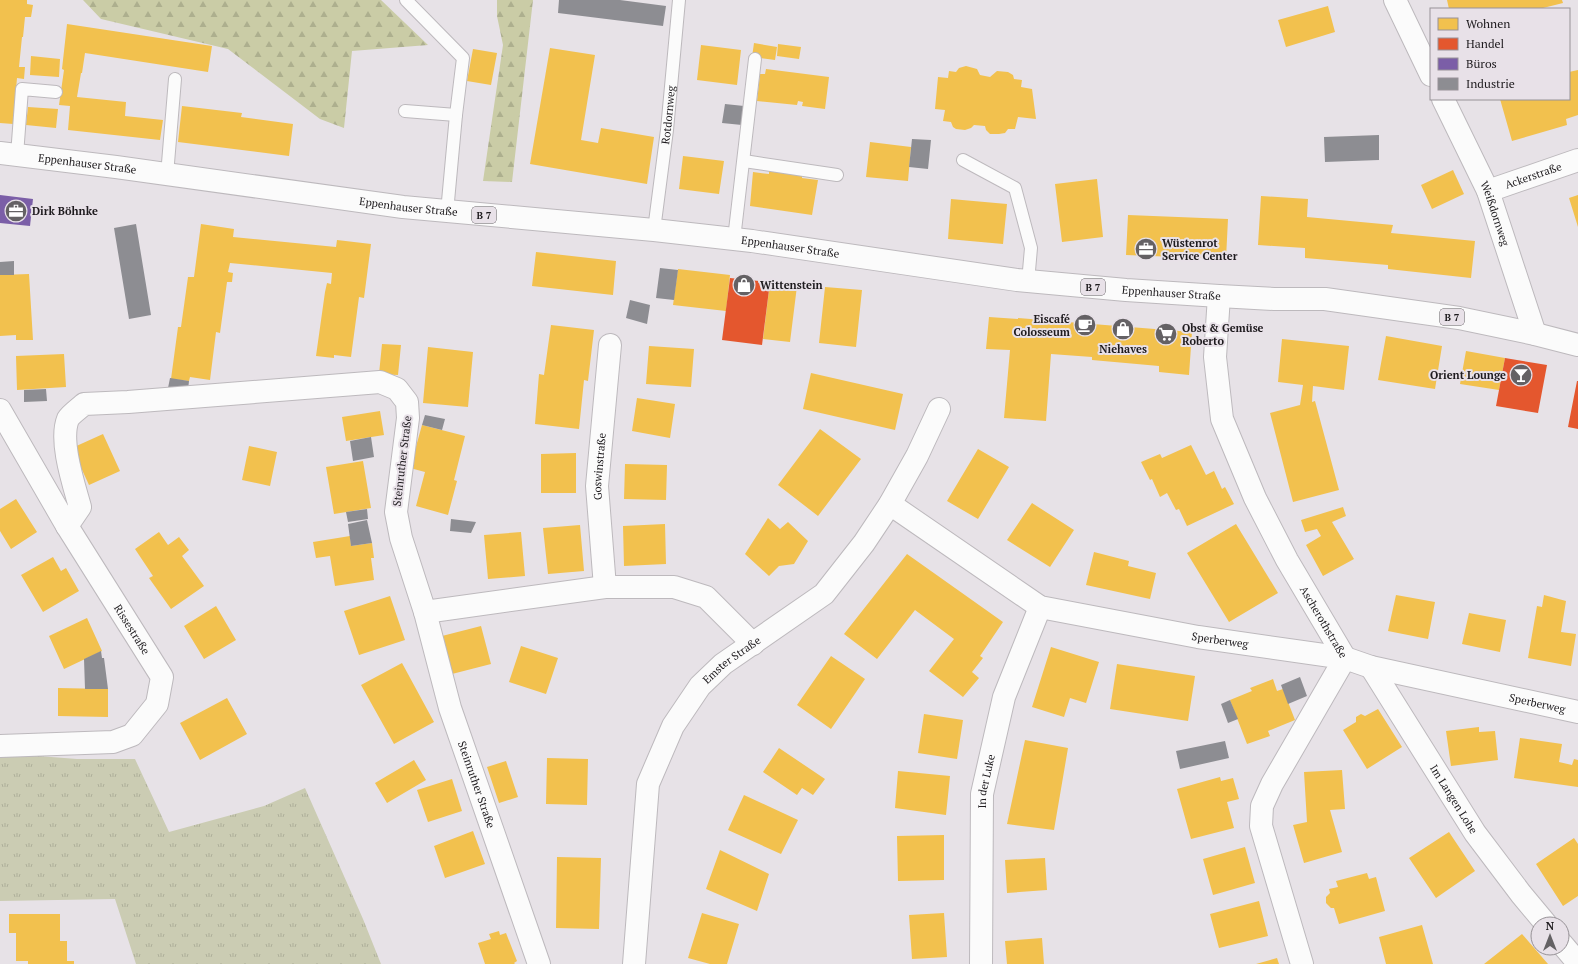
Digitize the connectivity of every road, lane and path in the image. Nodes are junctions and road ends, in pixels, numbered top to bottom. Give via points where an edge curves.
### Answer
1 (406, 0) edge
2 (679, 0) edge
3 (1395, 0) edge
4 (755, 59) dead end
5 (1430, 73) edge
6 (175, 79) dead end
7 (56, 92) dead end
8 (1443, 100) edge
9 (405, 111) dead end
10 (456, 115) junction
11 (8, 154) edge
12 (963, 160) dead end
13 (1578, 160) edge
14 (744, 161) junction
15 (167, 175) junction
16 (838, 175) dead end
17 (1488, 191) junction
18 (447, 212) junction
19 (654, 230) junction
20 (734, 239) junction
21 (1028, 282) junction
22 (1218, 296) junction
23 (1536, 334) junction
24 (1578, 345) edge
25 (610, 346) dead end
26 (939, 409) dead end
27 (0, 410) edge
28 (890, 504) junction
29 (67, 526) junction
30 (605, 588) junction
31 (1040, 607) junction
32 (425, 612) junction
33 (753, 644) junction
34 (1345, 658) junction
35 (1371, 667) junction
36 (1578, 712) edge
37 (0, 746) edge
38 (1539, 916) edge
39 (1570, 954) edge
40 (1578, 963) edge
41 (539, 964) edge
42 (634, 964) edge
43 (981, 964) edge
44 (1302, 964) edge

1 - 10 lane via 464,58
2 - 19 lane, Rotdornweg via 668,130
3 - 5 street
4 - 14 lane
6 - 15 lane
7 - 11 lane via 22,89
8 - 17 street, Weißdornweg
9 - 10 lane
10 - 18 lane
11 - 15 street, Eppenhauser Straße / B 7
12 - 21 lane via 1016,188 1031,248
13 - 17 street, Ackerstraße
14 - 16 lane
14 - 20 lane
15 - 18 street, Eppenhauser Straße / B 7
17 - 23 street, Weißdornweg
18 - 19 street, Eppenhauser Straße / B 7
19 - 20 street, Eppenhauser Straße / B 7
20 - 21 street, Eppenhauser Straße / B 7
21 - 22 street, Eppenhauser Straße / B 7
22 - 23 street, Eppenhauser Straße / B 7 via 1325,299 1459,318
22 - 34 street, Ascherothstraße via 1215,357 1222,419 1255,498 1283,553
23 - 24 street, Eppenhauser Straße / B 7
25 - 30 street, Goswinstraße via 597,486
26 - 28 street, Emster Straße
27 - 29 street, Rissestraße
28 - 31 street, Sperberweg
28 - 33 street, Emster Straße via 864,543 824,594
29 - 32 street, Steinruther Straße via 80,507 65,440 68,418 84,404 380,382 397,389 407,402 408,418 396,512 401,538
29 - 37 street, Rissestraße via 162,678 157,704 132,735 113,742
30 - 32 street
30 - 33 street via 674,587 706,597
31 - 34 street, Sperberweg via 1198,638
31 - 43 street, In der Luke via 1004,697 982,794
32 - 41 street, Steinruther Straße via 450,708
33 - 42 street, Emster Straße via 723,664 700,686 673,726 648,784
34 - 35 street, Sperberweg
34 - 44 street, Ascherothstraße via 1272,784 1262,806 1261,826
35 - 36 street, Sperberweg
35 - 38 street, Im Langen Lohe via 1474,833
39 - 40 street

